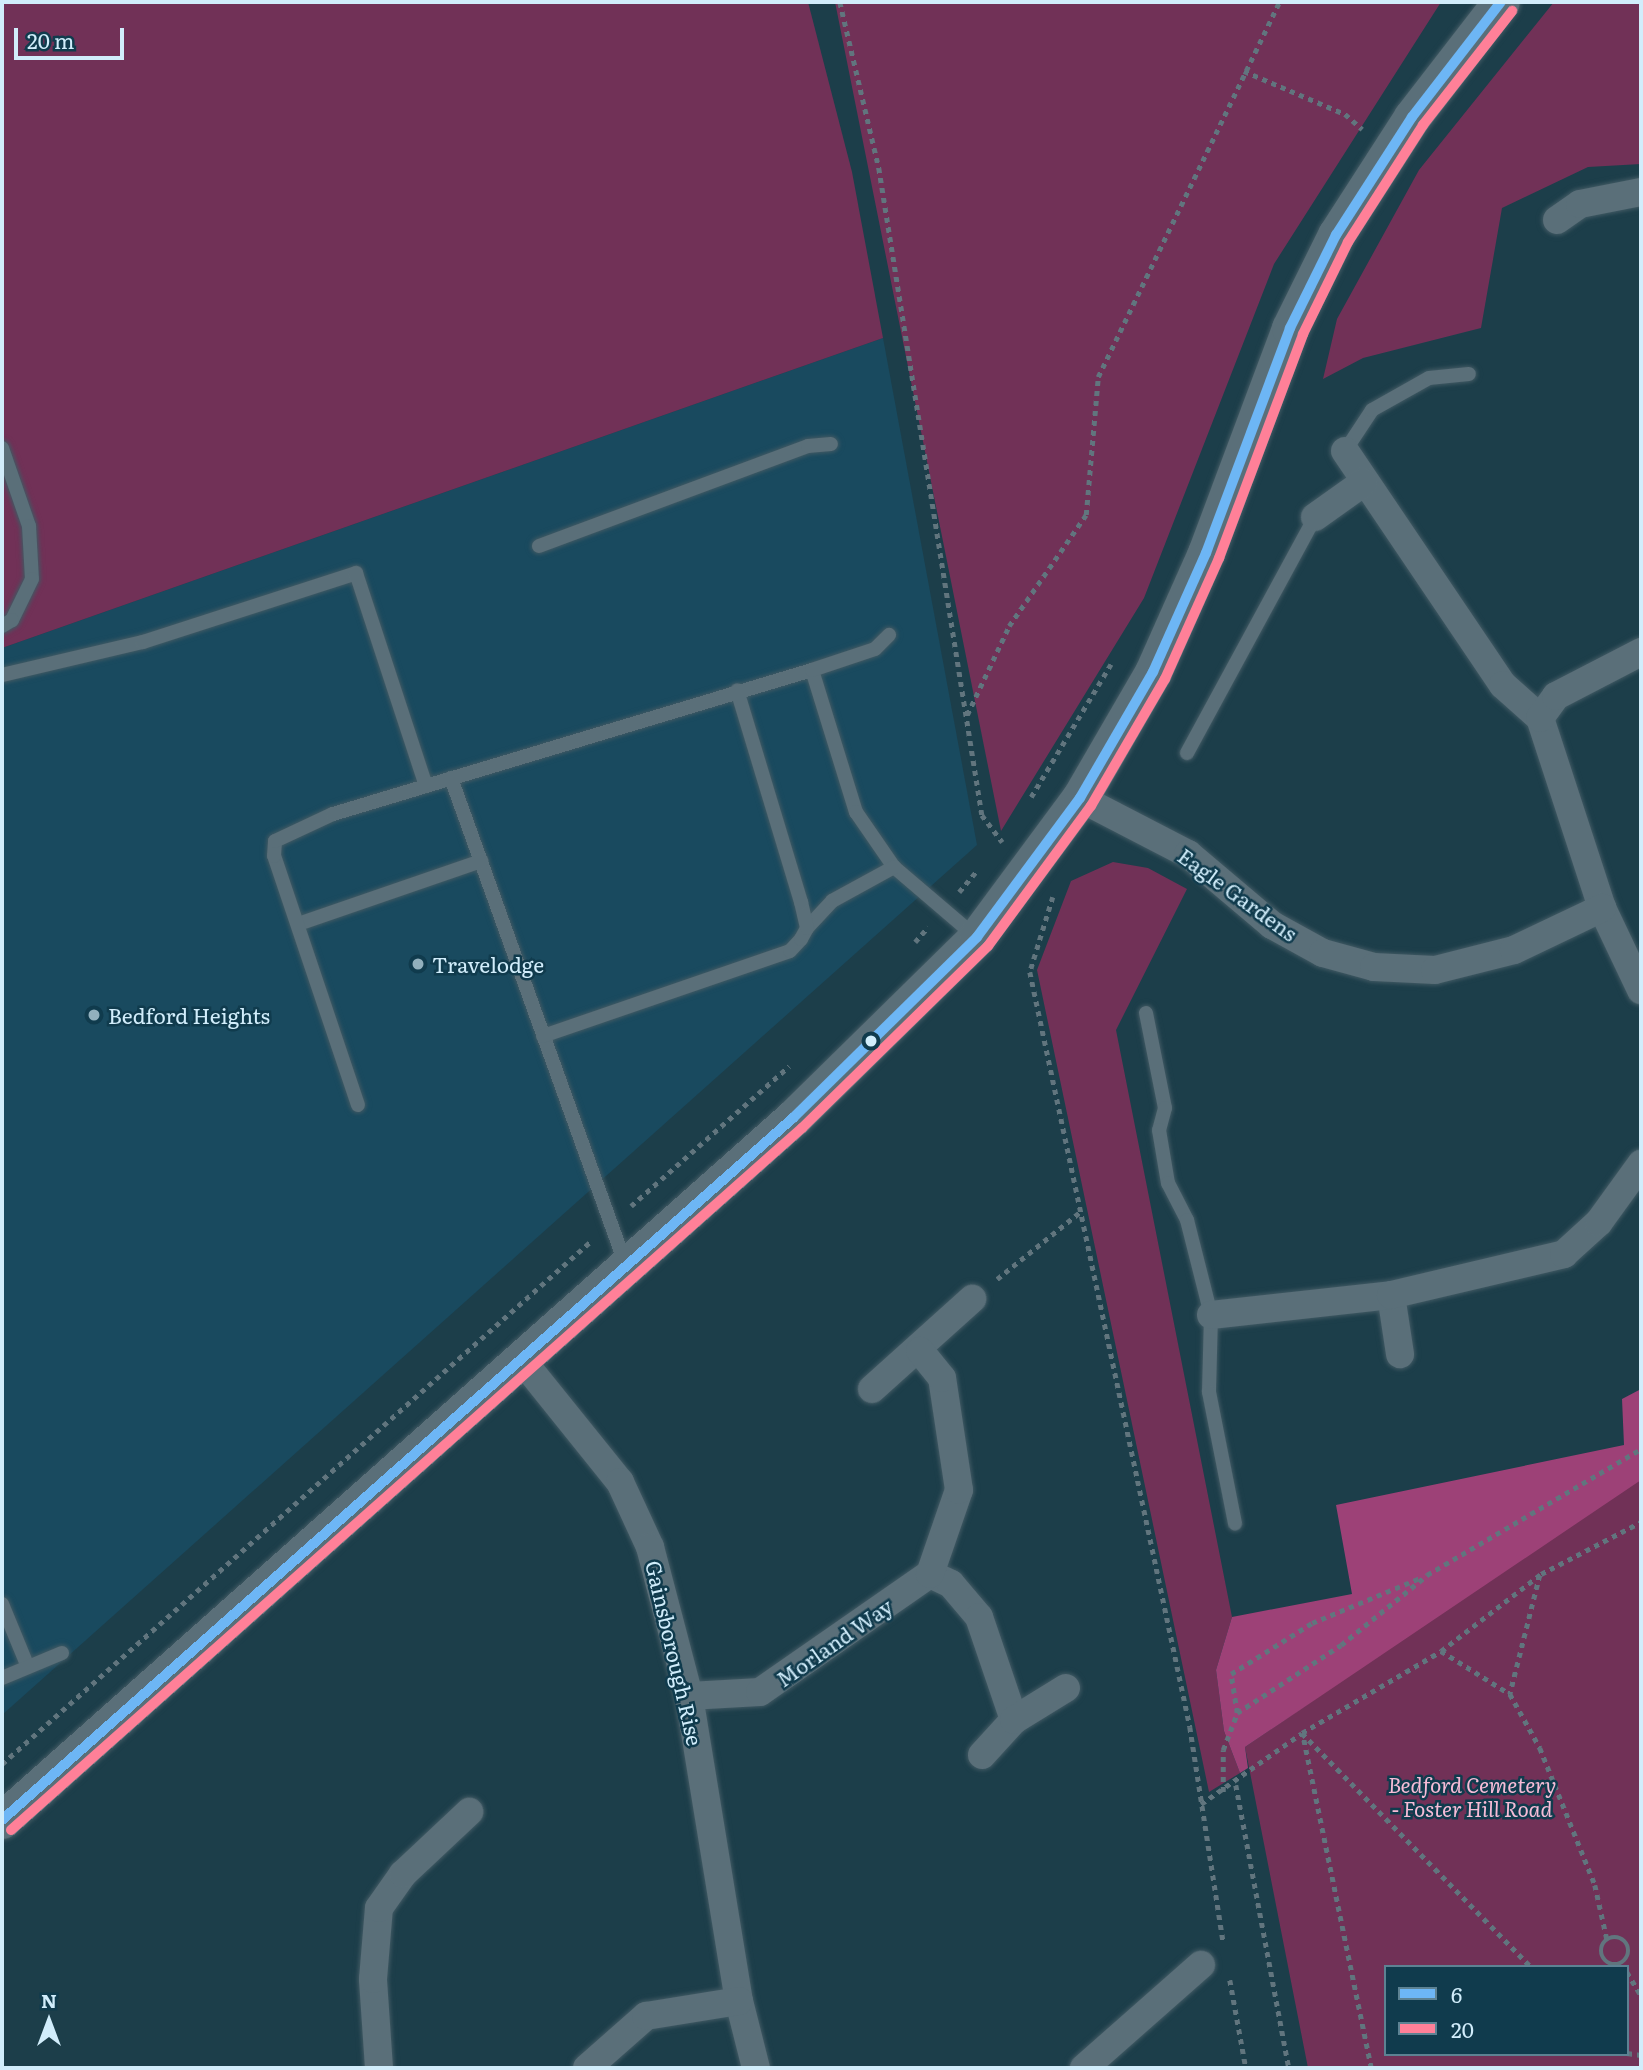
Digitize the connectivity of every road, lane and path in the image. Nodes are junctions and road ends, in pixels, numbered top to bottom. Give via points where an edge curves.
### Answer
1 (840, 2) edge
2 (1279, 2) edge
3 (1501, 2) edge
4 (1244, 71) junction
5 (1364, 131) dead end
6 (1641, 192) edge
7 (1558, 220) dead end
8 (1469, 374) dead end
9 (831, 444) dead end
10 (2, 448) edge
11 (1345, 451) joint
12 (1364, 482) junction
13 (1315, 517) joint
14 (538, 546) dead end
15 (2, 626) edge
16 (889, 635) dead end
17 (1641, 652) edge
18 (812, 670) junction
19 (2, 675) edge
20 (737, 690) junction
21 (967, 715) dead end
22 (1540, 718) junction
23 (1186, 752) dead end
24 (451, 778) junction
25 (426, 786) junction
26 (1080, 798) junction
27 (481, 861) junction
28 (894, 867) junction
29 (1028, 875) junction
30 (1602, 908) junction
31 (298, 924) junction
32 (807, 928) junction
33 (977, 937) junction
34 (1641, 989) edge
35 (1146, 1013) dead end
36 (543, 1036) junction
37 (358, 1105) dead end
38 (1641, 1164) edge
39 (1080, 1212) junction
40 (625, 1263) junction
41 (1391, 1295) junction
42 (972, 1299) joint
43 (1211, 1315) junction
44 (920, 1351) junction
45 (1400, 1354) dead end
46 (521, 1359) junction
47 (872, 1389) dead end
48 (1641, 1449) edge
49 (1641, 1522) edge
50 (1235, 1523) dead end
51 (930, 1574) junction
52 (1541, 1574) junction
53 (1427, 1575) junction
54 (2, 1604) edge
55 (1441, 1651) junction
56 (62, 1653) dead end
57 (28, 1667) junction
58 (2, 1678) edge
59 (1066, 1688) dead end
60 (1510, 1694) junction
61 (689, 1696) junction
62 (1237, 1713) junction
63 (1014, 1720) junction
64 (1302, 1733) junction
65 (982, 1755) dead end
66 (1236, 1785) junction
67 (1223, 1792) junction
68 (1201, 1804) junction
69 (469, 1812) dead end
70 (2, 1820) edge
71 (1607, 1939) junction
72 (1224, 1949) dead end
73 (1201, 1965) dead end
74 (1529, 1965) edge
75 (1623, 1965) edge
76 (1629, 1975) edge
77 (1229, 1976) dead end
78 (1641, 1995) edge
79 (739, 2001) junction
80 (379, 2068) edge
81 (587, 2068) edge
82 (756, 2068) edge
83 (1084, 2068) edge
84 (1246, 2068) edge
85 (1289, 2068) edge
86 (1371, 2068) edge

1 - 29 path via 879,169 982,815
2 - 4 path
3 - 26 street via 1412,117 1336,235 1290,328 1206,553 1153,672
4 - 5 path via 1345,114
4 - 21 path via 1098,377 1086,514 1009,626
6 - 7 street via 1580,204
8 - 11 lane via 1429,378 1372,410
9 - 14 lane via 808,446
10 - 15 lane via 29,526 32,579 12,620
11 - 12 street
12 - 13 street
12 - 22 street via 1503,685
13 - 23 lane
16 - 18 lane via 875,649
17 - 22 street via 1556,696
18 - 20 lane
18 - 28 lane via 856,812
19 - 25 lane via 143,642 356,572
20 - 24 lane
20 - 32 lane
22 - 30 street
24 - 25 lane
24 - 27 lane
25 - 31 lane via 309,823 275,841
26 - 29 street
26 - 30 street, Eagle Gardens via 1188,854 1272,925 1323,953 1374,967 1435,970 1514,950
27 - 31 lane
27 - 36 lane
28 - 32 lane via 832,901
28 - 33 lane
29 - 33 street
29 - 39 path via 1057,900 1030,972
30 - 34 street
31 - 37 lane
32 - 36 lane via 790,951
33 - 40 street via 793,1118
35 - 43 lane via 1165,1108 1160,1130 1168,1183 1187,1220
36 - 40 lane
38 - 41 street via 1599,1222 1564,1254
39 - 42 path
39 - 68 path
40 - 46 street
41 - 43 street
41 - 45 street
42 - 44 street
43 - 50 lane via 1209,1392
44 - 47 street
44 - 51 street via 942,1377 959,1490
46 - 61 street, Gainsborough Rise via 620,1482 650,1547
46 - 70 street
48 - 53 path
49 - 52 path
51 - 61 street, Morland Way via 760,1692
51 - 63 street via 951,1584 979,1617
52 - 55 path
52 - 60 path
53 - 62 path via 1341,1645
53 - 62 path via 1312,1623 1231,1674
54 - 57 lane
55 - 60 path
55 - 64 path
56 - 57 lane
57 - 58 lane
59 - 63 street
60 - 71 path via 1540,1748 1590,1873
61 - 79 street, Gainsborough Rise
62 - 67 path via 1223,1750
63 - 65 street
64 - 66 path
64 - 74 path
64 - 86 path
66 - 67 path
66 - 85 path
67 - 68 path
68 - 72 path
69 - 80 street via 403,1874 379,1908 373,1979
71 - 75 path via 1601,1956
71 - 75 path via 1627,1943
73 - 83 street via 1180,2001
76 - 78 path
77 - 84 path
79 - 81 street via 646,2016
79 - 82 street, Gainsborough Rise

